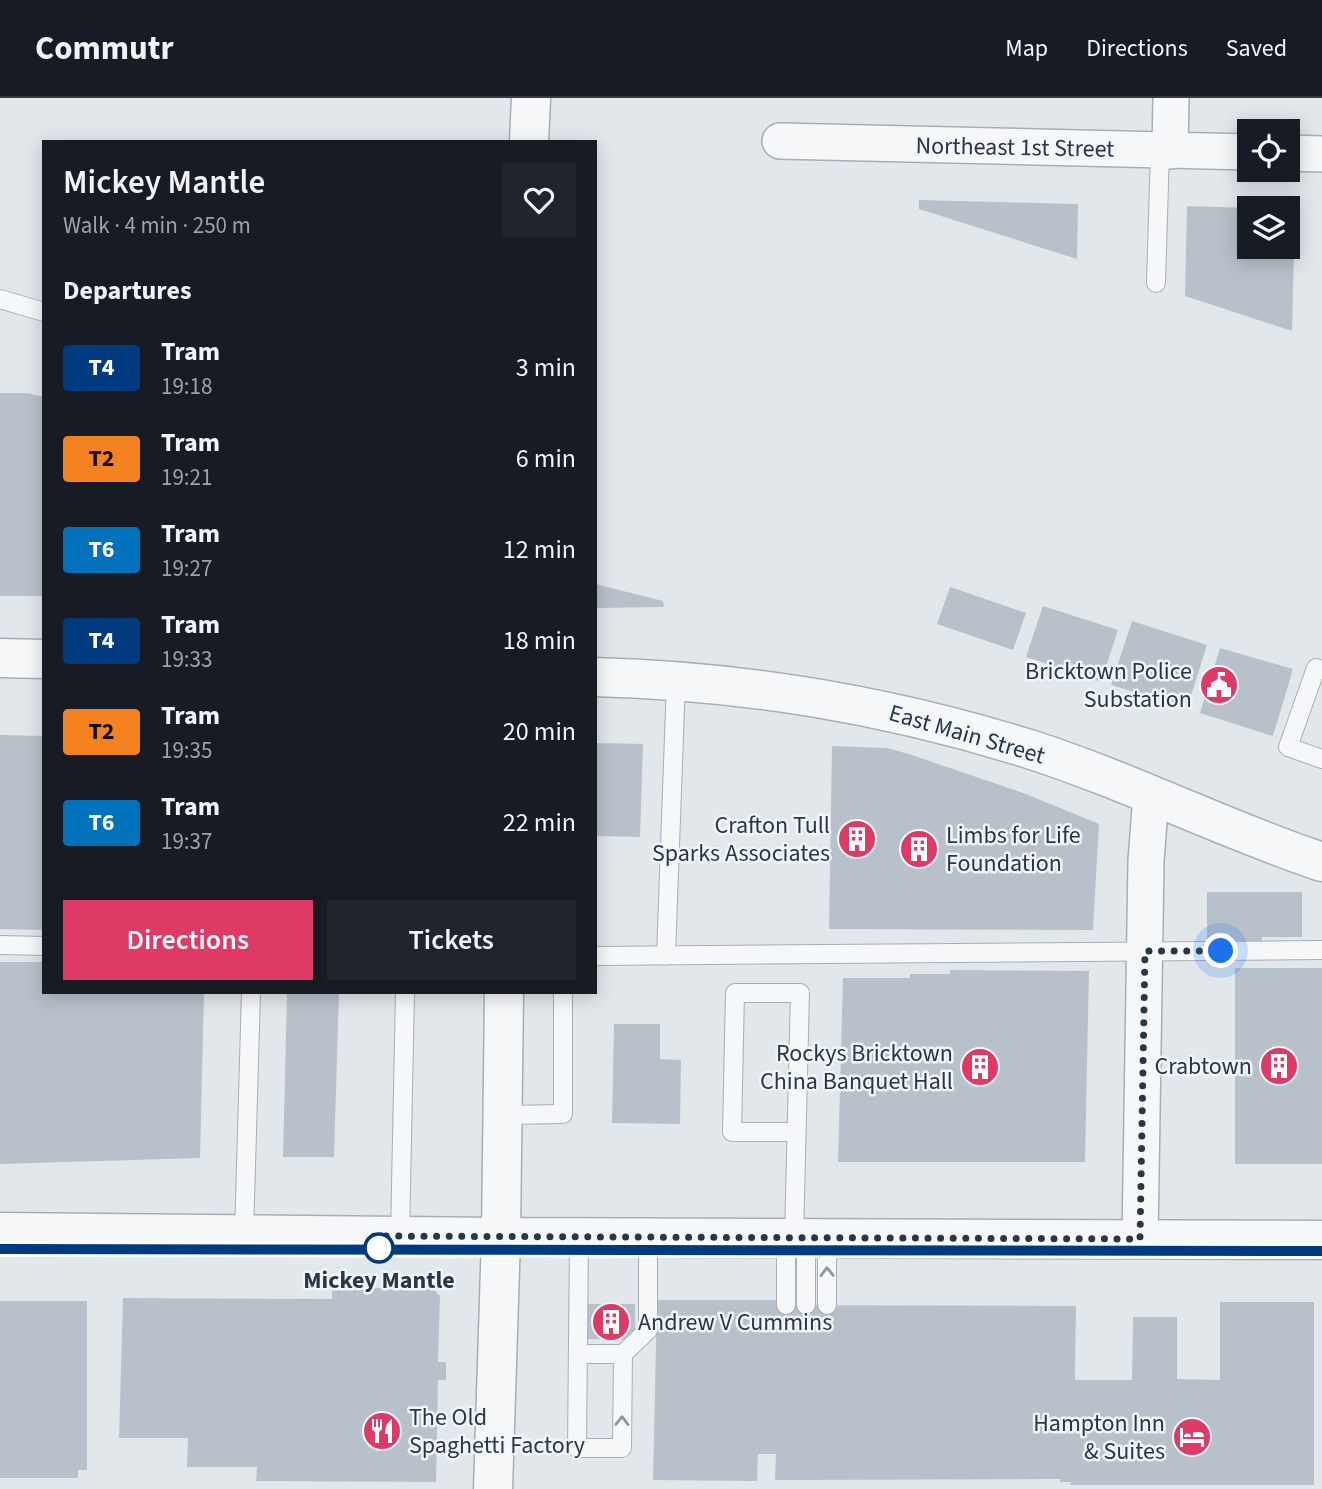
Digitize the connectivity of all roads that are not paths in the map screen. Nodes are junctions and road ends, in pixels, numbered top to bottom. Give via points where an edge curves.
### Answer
1 (531, 98) edge
2 (1171, 98) edge
3 (529, 140) edge
4 (780, 141) dead end
5 (1165, 150) junction
6 (1237, 152) edge
7 (1300, 153) edge
8 (1322, 154) edge
9 (1156, 282) dead end
10 (0, 299) edge
11 (42, 311) edge
12 (0, 658) edge
13 (42, 659) edge
14 (1322, 670) edge
15 (597, 677) edge
16 (676, 681) junction
17 (1322, 759) edge
18 (1151, 795) junction
19 (1322, 862) edge
20 (0, 945) edge
21 (42, 946) edge
22 (1322, 950) edge
23 (1145, 951) junction
24 (597, 956) edge
25 (666, 956) junction
26 (251, 994) edge
27 (405, 994) edge
28 (504, 994) edge
29 (563, 994) edge
30 (503, 1115) junction
31 (795, 1132) junction
32 (0, 1232) edge
33 (244, 1235) junction
34 (400, 1236) junction
35 (501, 1237) junction
36 (579, 1237) junction
37 (648, 1238) junction
38 (803, 1238) junction
39 (1140, 1239) junction
40 (1322, 1240) edge
41 (786, 1305) dead end
42 (806, 1305) dead end
43 (828, 1305) dead end
44 (579, 1354) junction
45 (623, 1354) junction
46 (493, 1489) edge

1 - 3 street
2 - 5 street
4 - 5 street, Northeast 1st Street
5 - 6 street, Northeast 1st Street
5 - 9 lane
7 - 8 street
10 - 11 lane
12 - 13 street
14 - 17 lane via 1316,668 1288,747
15 - 16 street, East Main Street
16 - 18 street, East Main Street via 816,696 905,713 1031,750
16 - 25 lane
18 - 19 street, East Main Street
18 - 23 street
20 - 21 lane
22 - 23 lane
23 - 25 lane
23 - 39 street
24 - 25 lane
26 - 33 lane
27 - 34 lane
28 - 30 street
29 - 30 lane via 563,1114
30 - 35 street
31 - 31 lane via 800,993 735,993 732,1132
31 - 38 lane
32 - 33 street
33 - 34 street
34 - 35 street
35 - 36 street
35 - 46 street
36 - 37 street
36 - 44 lane
37 - 38 street
37 - 45 lane via 648,1330
38 - 39 street
38 - 41 lane
38 - 42 lane
43 -> 38 lane
39 - 40 street
44 - 45 lane
44 -> 45 lane via 577,1448 622,1448

